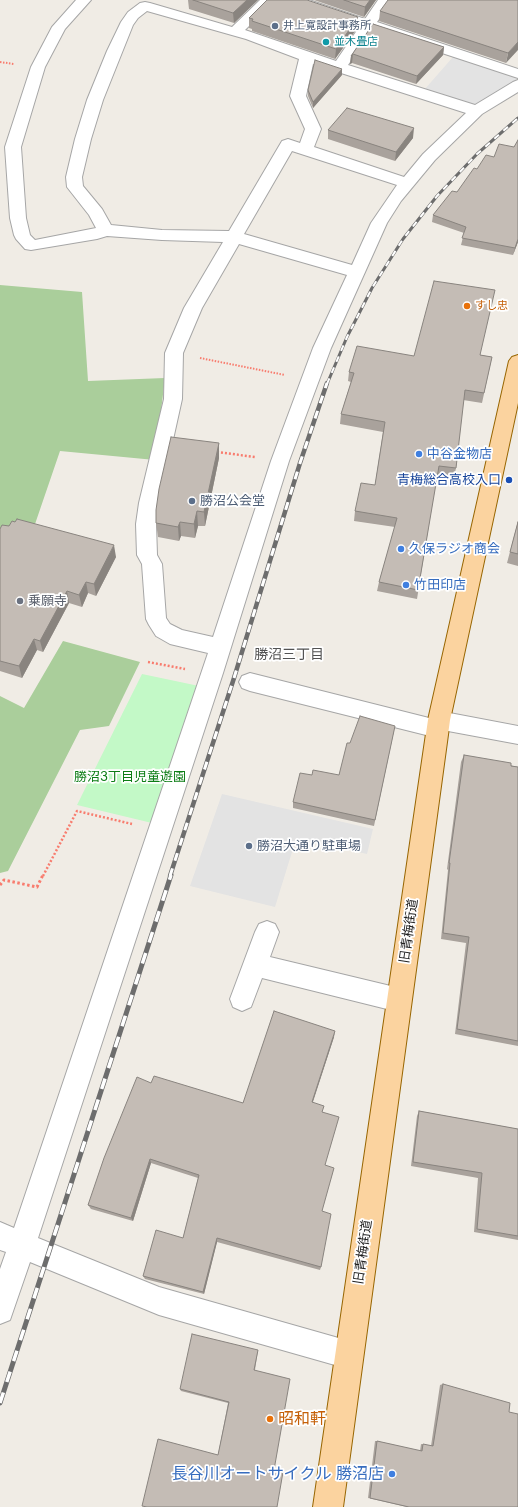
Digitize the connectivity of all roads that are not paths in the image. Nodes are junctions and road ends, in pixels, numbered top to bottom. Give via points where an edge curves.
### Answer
1 (84, 0) edge
2 (268, 0) edge
3 (295, 0) edge
4 (385, 0) edge
5 (139, 3) edge
6 (368, 24) junction
7 (235, 32) junction
8 (308, 57) junction
9 (339, 67) junction
10 (518, 74) edge
11 (518, 85) edge
12 (477, 111) junction
13 (305, 150) junction
14 (406, 183) junction
15 (105, 230) junction
16 (235, 237) junction
17 (357, 272) junction
18 (518, 361) edge
19 (516, 382) edge
20 (220, 647) junction
21 (250, 682) dead end
22 (439, 724) junction
23 (518, 735) edge
24 (267, 932) dead end
25 (255, 965) junction
26 (242, 999) dead end
27 (399, 1000) junction
28 (11, 1240) edge
29 (0, 1310) edge
30 (349, 1356) junction
31 (328, 1507) edge

1 - 15 street via 59,27 38,66 13,147 18,218 22,235 31,245 97,234
2 - 7 street
3 - 6 street
4 - 6 street
5 - 7 street
5 - 15 street via 114,51 83,139 74,177 76,186
6 - 9 street
6 - 10 street
7 - 8 street
8 - 9 street
8 - 13 street via 298,96 313,128
9 - 12 street
11 - 12 street
12 - 14 street
13 - 14 street
13 - 16 street via 288,144
14 - 17 street via 379,223
15 - 16 street
16 - 17 street
16 - 20 street via 192,308 174,353 173,399 146,524 147,554 152,564 156,619 163,630 177,638
17 - 20 street via 309,379
18 - 19 main road, 旧青梅街道
19 - 22 main road, 旧青梅街道
20 - 28 street via 160,830
21 - 22 street
22 - 23 street
22 - 27 main road, 旧青梅街道
24 - 25 street
25 - 26 street
25 - 27 street
27 - 30 main road, 旧青梅街道
28 - 29 street
28 - 30 street via 158,1302
30 - 31 main road, 旧青梅街道

